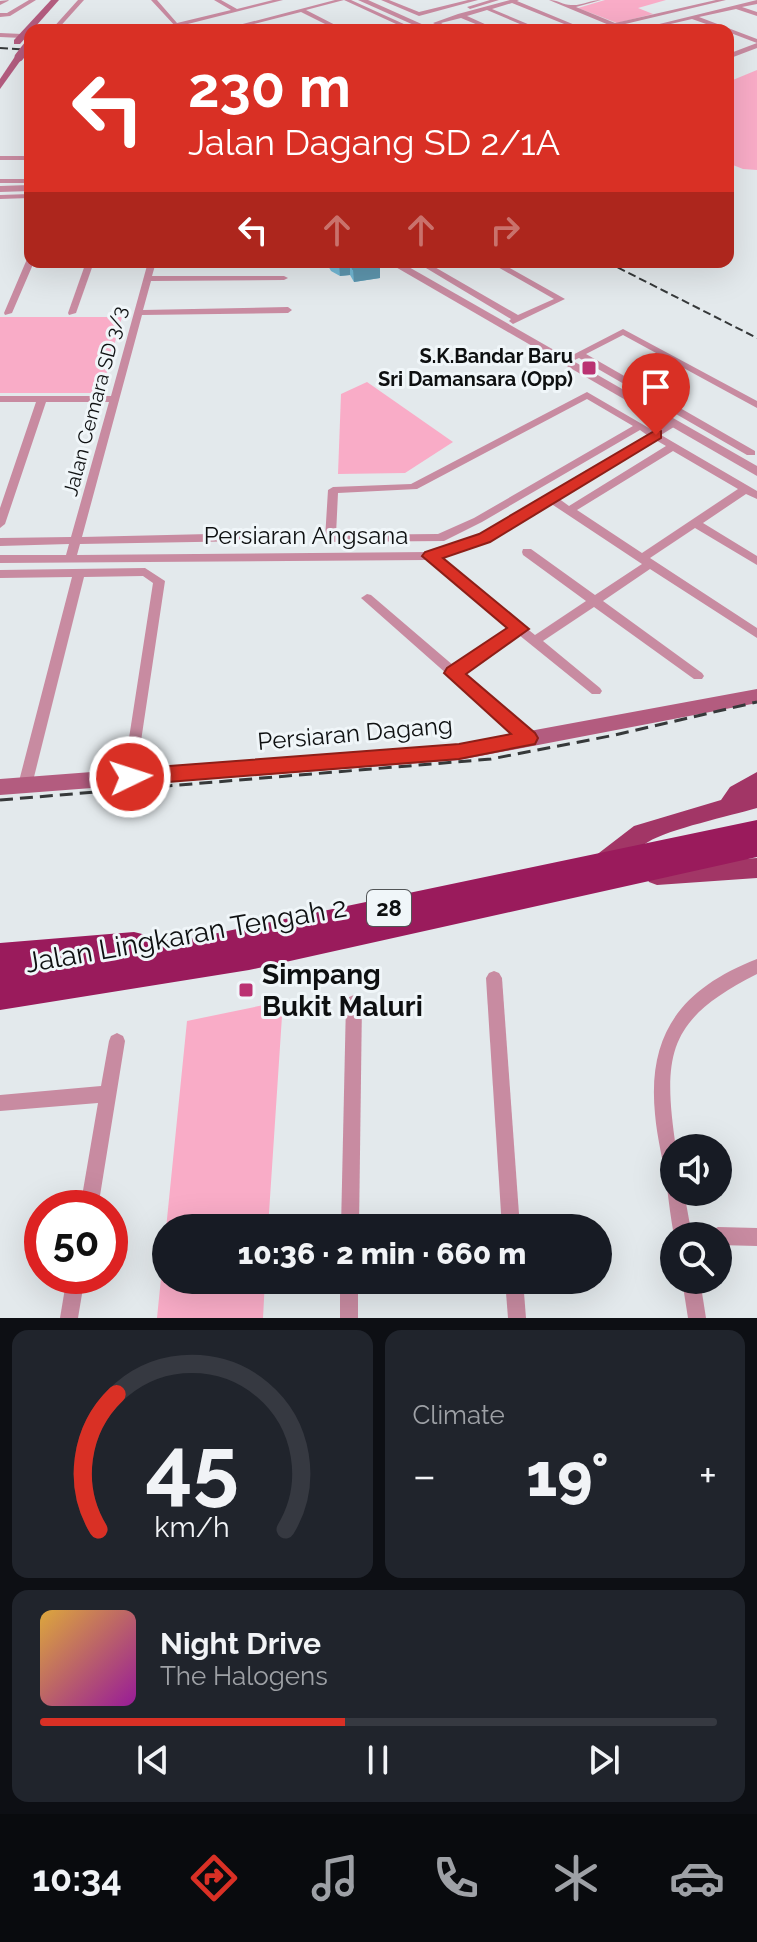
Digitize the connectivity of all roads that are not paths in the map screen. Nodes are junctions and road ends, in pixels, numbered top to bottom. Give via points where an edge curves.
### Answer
1 (6, 0) edge
2 (33, 0) edge
3 (81, 0) edge
4 (169, 0) edge
5 (217, 0) edge
6 (249, 0) edge
7 (280, 0) edge
8 (344, 0) edge
9 (384, 0) edge
10 (435, 0) edge
11 (475, 0) edge
12 (496, 0) edge
13 (514, 0) edge
14 (552, 0) edge
15 (597, 0) edge
16 (723, 0) edge
17 (58, 1) edge
18 (366, 1) edge
19 (155, 2) edge
20 (757, 2) edge
21 (0, 3) edge
22 (259, 5) junction
23 (450, 6) junction
24 (571, 7) junction
25 (737, 7) junction
26 (486, 8) junction
27 (301, 10) junction
28 (237, 11) junction
29 (757, 14) edge
30 (0, 15) edge
31 (460, 15) junction
32 (692, 17) junction
33 (253, 22) junction
34 (38, 24) edge
35 (45, 24) edge
36 (59, 24) edge
37 (171, 24) edge
38 (185, 24) edge
39 (246, 24) edge
40 (257, 24) edge
41 (330, 24) edge
42 (409, 24) edge
43 (410, 24) edge
44 (420, 24) edge
45 (438, 24) edge
46 (481, 24) edge
47 (525, 24) edge
48 (570, 24) edge
49 (613, 24) edge
50 (619, 24) edge
51 (669, 24) edge
52 (711, 24) edge
53 (734, 33) edge
54 (0, 35) edge
55 (23, 41) edge
56 (757, 43) edge
57 (734, 54) edge
58 (0, 66) edge
59 (0, 86) edge
60 (0, 158) edge
61 (24, 158) edge
62 (0, 181) edge
63 (24, 181) edge
64 (24, 190) edge
65 (1, 196) edge
66 (24, 196) edge
67 (27, 268) edge
68 (88, 268) edge
69 (150, 268) edge
70 (403, 268) edge
71 (430, 268) edge
72 (504, 268) edge
73 (284, 278) dead end
74 (147, 279) junction
75 (288, 310) dead end
76 (8, 313) dead end
77 (72, 313) dead end
78 (138, 313) junction
79 (518, 319) junction
80 (504, 325) junction
81 (579, 354) junction
82 (566, 361) junction
83 (0, 399) edge
84 (42, 399) junction
85 (115, 399) junction
86 (757, 405) edge
87 (674, 423) junction
88 (640, 426) junction
89 (656, 435) junction
90 (674, 446) junction
91 (754, 451) edge
92 (739, 461) junction
93 (757, 472) edge
94 (746, 489) junction
95 (757, 496) edge
96 (552, 499) junction
97 (570, 510) junction
98 (696, 523) junction
99 (0, 524) edge
100 (252, 537) dead end
101 (0, 542) edge
102 (74, 549) junction
103 (527, 552) dead end
104 (430, 556) junction
105 (0, 559) edge
106 (646, 561) junction
107 (757, 561) edge
108 (79, 573) junction
109 (0, 574) edge
110 (367, 598) dead end
111 (594, 601) junction
112 (520, 629) junction
113 (757, 634) edge
114 (534, 641) junction
115 (453, 673) junction
116 (698, 676) dead end
117 (596, 691) dead end
118 (757, 696) edge
119 (529, 738) junction
120 (130, 777) junction
121 (757, 781) edge
122 (25, 785) junction
123 (0, 787) edge
124 (757, 799) edge
125 (729, 806) junction
126 (757, 830) edge
127 (757, 847) edge
128 (757, 868) edge
129 (608, 871) junction
130 (175, 954) junction
131 (0, 955) edge
132 (757, 966) edge
133 (494, 978) dead end
134 (0, 979) edge
135 (0, 998) edge
136 (354, 1002) dead end
137 (117, 1041) dead end
138 (107, 1094) junction
139 (0, 1103) edge
140 (665, 1134) edge
141 (92, 1190) edge
142 (350, 1214) edge
143 (510, 1214) edge
144 (732, 1236) edge
145 (757, 1237) edge
146 (73, 1294) edge
147 (349, 1294) edge
148 (515, 1294) edge
149 (693, 1294) edge
150 (69, 1318) edge
151 (349, 1318) edge
152 (517, 1318) edge
153 (697, 1318) edge

1 - 21 street
2 - 30 street
3 - 36 street
4 - 19 street
5 - 28 street
6 - 22 street
7 - 22 street
8 - 27 street
8 - 42 street
9 - 23 street via 419,14
10 - 23 street
11 - 23 street
12 - 44 street
13 - 26 street
13 - 48 street
14 - 24 street
15 - 24 street
16 - 50 street
17 - 34 main road
17 - 35 main road
18 - 43 street
19 - 37 street
20 - 25 street
22 - 28 street
24 - 49 street
25 - 29 street
25 - 32 street
26 - 31 street
26 - 47 street
27 - 33 street
27 - 41 street
28 - 38 street
31 - 45 street
31 - 46 street
32 - 51 street
32 - 52 street
33 - 39 street
33 - 40 street
53 - 56 street
54 - 55 street
55 - 58 main road
55 - 59 main road, bridge
56 - 57 street
60 - 61 street
62 - 63 street
64 - 65 street
65 - 66 street
67 - 76 street
68 - 77 street
69 - 74 street, Jalan Cemara SD 3/3
70 - 80 street
71 - 79 street
72 - 79 street via 561,299
73 - 74 street
74 - 78 street, Jalan Cemara SD 3/3
75 - 78 street
78 - 85 street, Jalan Cemara SD 3/3
79 - 80 street
80 - 82 street
81 - 82 street
81 - 86 street via 623,332
81 - 91 street
82 - 87 street
83 - 84 street
84 - 85 street
84 - 99 street
85 - 102 street, Jalan Cemara SD 3/3
87 - 89 street, Persiaran Angsana
87 - 92 street
88 - 88 street via 587,395 413,487 333,490 330,539 440,538
88 - 89 street
89 - 90 street
89 - 96 street, Persiaran Angsana
90 - 94 street
90 - 97 street
91 - 92 street
92 - 93 street
94 - 95 street
94 - 98 street
96 - 97 street
96 - 104 street, Persiaran Angsana via 484,538
97 - 106 street
98 - 106 street
98 - 107 street
100 - 102 street
101 - 102 street
102 - 104 street, Persiaran Angsana
102 - 105 street, Persiaran Angsana
103 - 111 street
104 - 112 street
106 - 111 street
106 - 113 street
108 - 109 street
108 - 120 street via 145,572 160,583
108 - 122 street
110 - 115 street
111 - 114 street
111 - 116 street
112 - 114 street
112 - 115 street
114 - 117 street
115 - 119 street
118 - 119 main road, Persiaran Dagang
119 - 120 main road, Persiaran Dagang via 459,752
120 - 122 main road, Persiaran Dagang
121 - 125 main road
122 - 123 main road, Persiaran Dagang
124 - 125 main road
125 - 129 main road via 642,833
126 - 129 highway, Jalan Lingkaran Tengah 2 / 28
127 - 129 highway, Jalan Lingkaran Tengah 2 / 28
128 - 129 main road
129 - 130 highway, Jalan Lingkaran Tengah 2 / 28
129 - 135 highway, Jalan Lingkaran Tengah 2 / 28 via 249,958
130 - 131 highway via 134,943
130 - 134 highway, Jalan Lingkaran Tengah 2 / 28
132 - 140 street via 699,996 677,1024 662,1074
133 - 143 street
136 - 142 street
137 - 138 street
138 - 139 street
138 - 141 street
144 - 145 street
146 - 150 street
147 - 151 street
148 - 152 street
149 - 153 street

